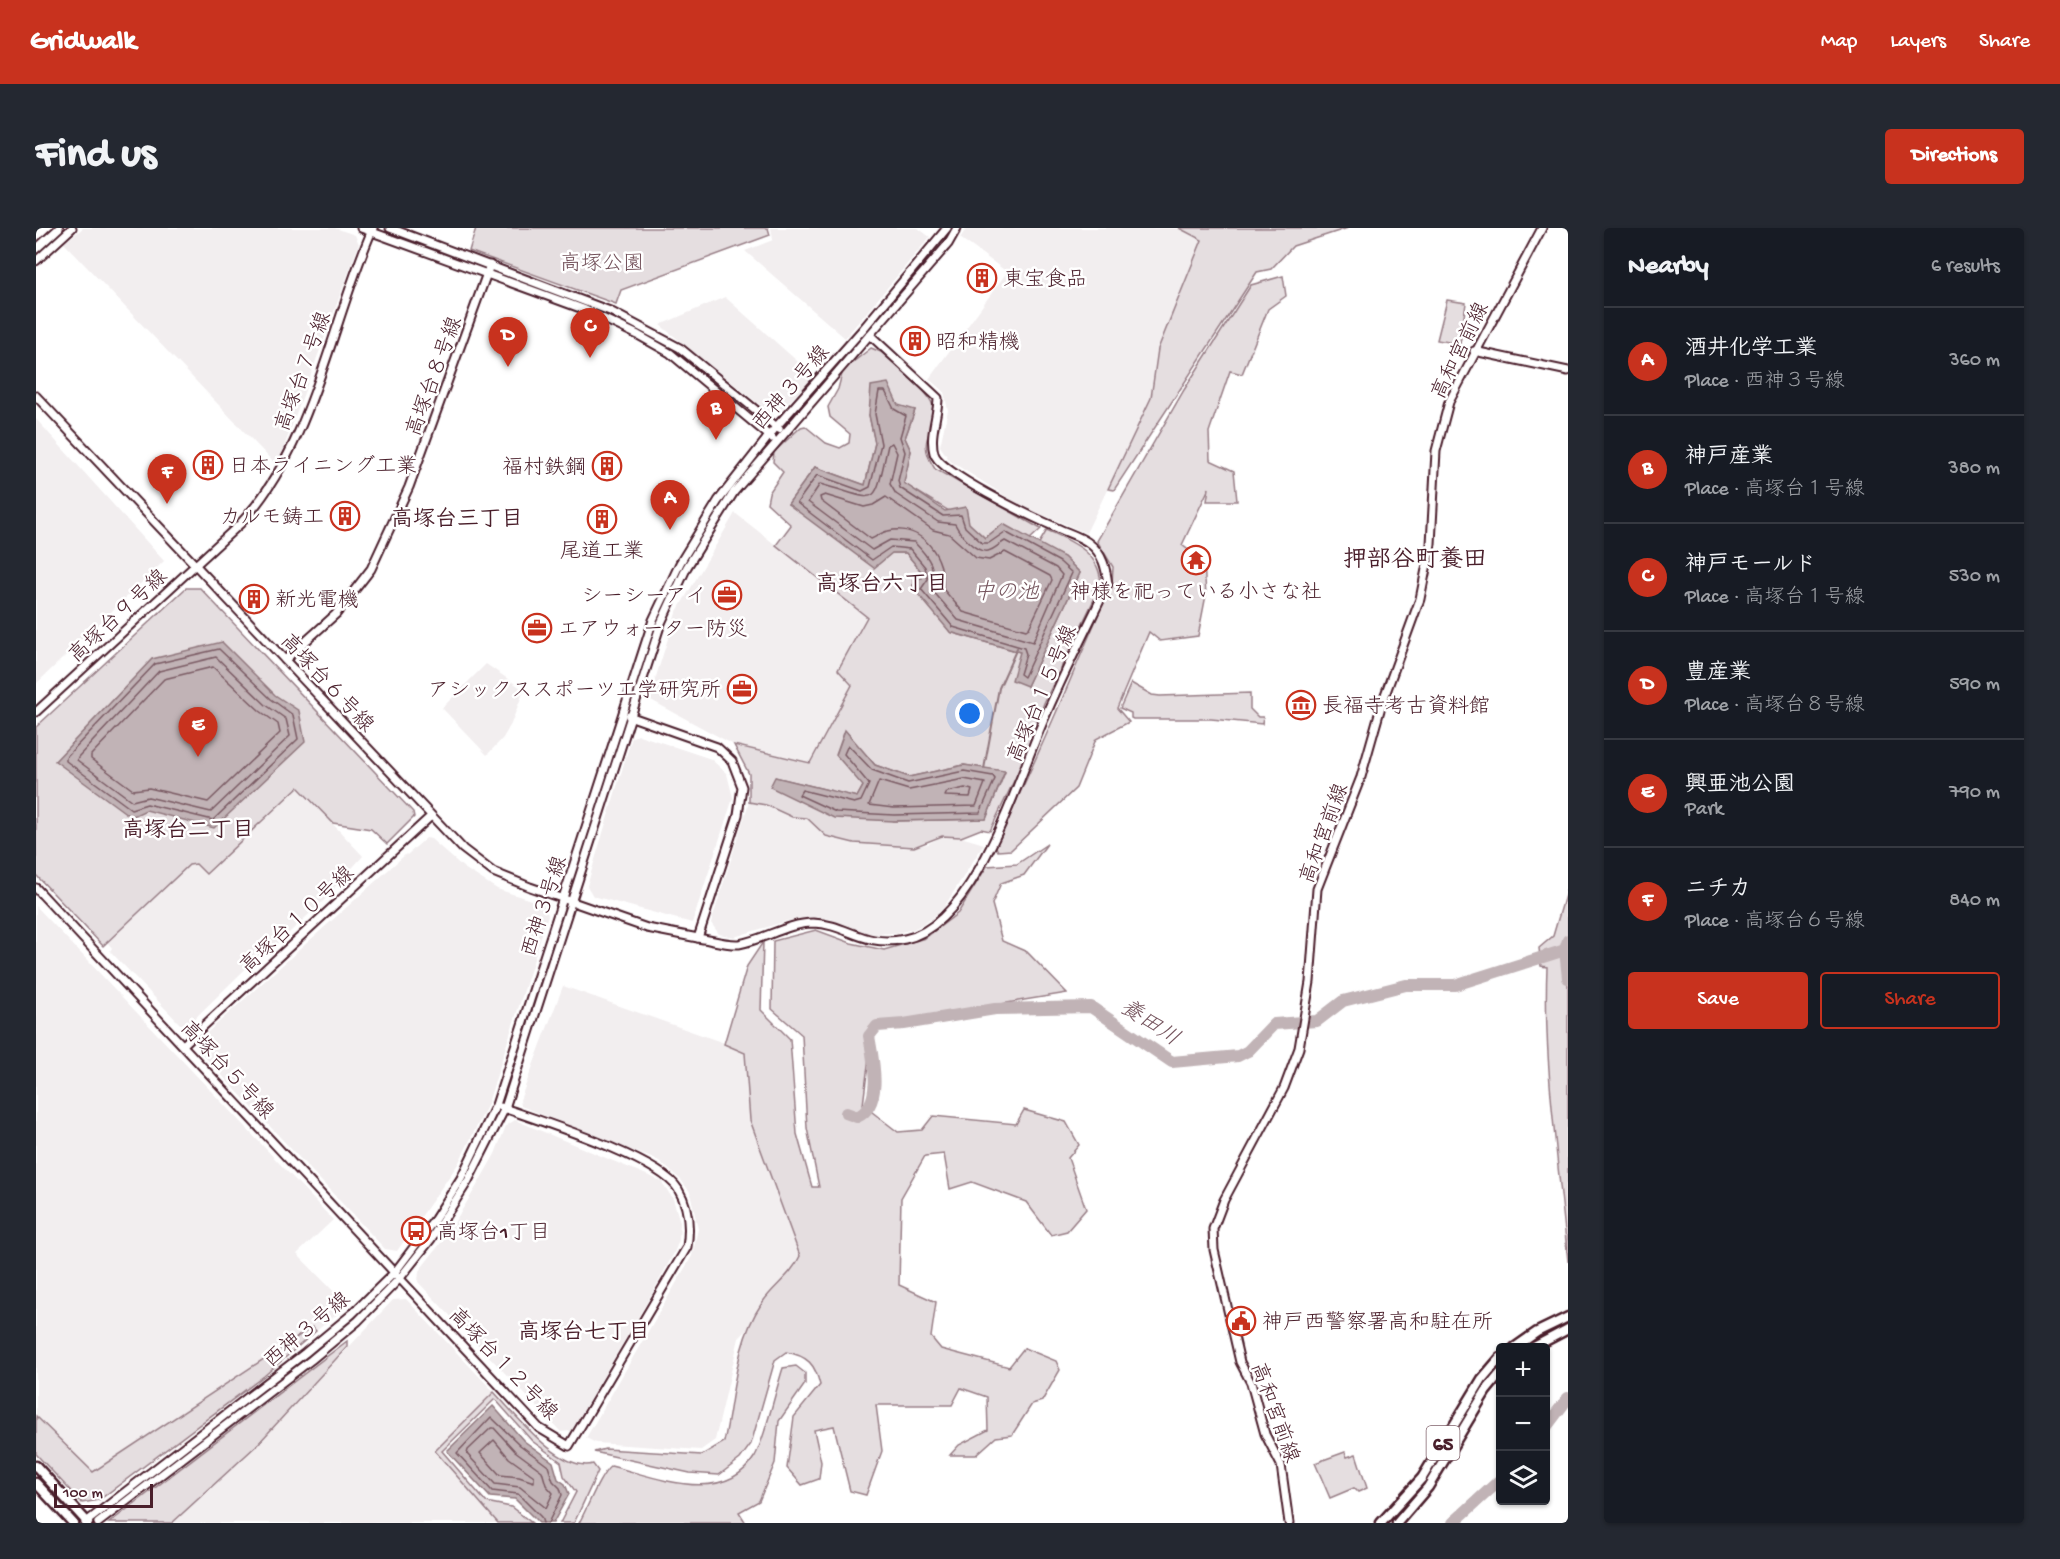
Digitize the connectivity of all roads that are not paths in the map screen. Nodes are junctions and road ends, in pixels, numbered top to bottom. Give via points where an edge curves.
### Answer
1 (59, 228) edge
2 (72, 228) edge
3 (361, 228) edge
4 (390, 228) edge
5 (947, 228) edge
6 (957, 228) edge
7 (1542, 228) edge
8 (372, 230) edge
9 (36, 249) edge
10 (36, 261) edge
11 (490, 265) junction
12 (487, 275) junction
13 (870, 335) junction
14 (1474, 351) junction
15 (1568, 371) edge
16 (36, 396) edge
17 (776, 427) junction
18 (784, 433) junction
19 (769, 436) junction
20 (776, 441) junction
21 (194, 565) junction
22 (285, 660) junction
23 (36, 712) edge
24 (621, 714) junction
25 (631, 716) junction
26 (430, 817) junction
27 (36, 888) edge
28 (562, 898) junction
29 (572, 902) junction
30 (699, 938) junction
31 (183, 1045) junction
32 (496, 1105) junction
33 (505, 1108) junction
34 (398, 1275) junction
35 (1568, 1317) edge
36 (1568, 1329) edge
37 (1520, 1343) edge
38 (1540, 1343) edge
39 (1496, 1363) edge
40 (1496, 1379) edge
41 (36, 1466) edge
42 (36, 1483) edge
43 (87, 1522) edge
44 (73, 1523) edge
45 (98, 1523) edge
46 (1289, 1523) edge
47 (1381, 1523) edge
48 (1397, 1523) edge

1 - 9 street
2 - 10 street
3 - 8 street
4 - 11 street
5 - 17 street, 西神３号線
6 - 13 street, 西神３号線 via 948,244
7 - 14 street, 高和宮前線
8 - 12 street
8 - 21 street, 高塚台７号線 via 281,471 263,500
11 - 12 street, 高塚台８号線
11 - 17 street via 610,311 680,348
12 - 19 street via 583,309 670,353
12 - 22 street, 高塚台８号線 via 409,487 371,569 336,614
13 - 18 street, 西神３号線
13 - 30 street, 高塚台１５号線 via 938,398 932,436 934,455 946,468 1020,511 1090,543 1105,564 1108,584 1041,725 1025,773 988,852 951,910 940,920 907,939 882,942 811,923 736,944
14 - 15 street
14 - 46 street, 高和宮前線 via 1449,402 1436,451 1431,544 1420,599 1382,703 1361,777 1317,889 1311,970 1299,1048 1284,1088 1213,1228 1214,1250 1240,1362 1251,1383 1265,1434 1281,1466
16 - 21 street, 高塚台６号線
17 - 18 street
17 - 19 street, 西神３号線
18 - 20 street, 西神３号線
19 - 20 street
19 - 24 street, 西神３号線 via 718,501 680,563 653,620
20 - 25 street, 西神３号線 via 734,492 687,567 661,623
21 - 22 street, 高塚台６号線
21 - 23 street, 高塚台９号線
22 - 26 street, 高塚台６号線
24 - 25 street
24 - 28 street, 西神３号線
25 - 29 street, 西神３号線
25 - 30 street via 717,747 732,761 742,788 738,815
26 - 28 street, 高塚台６号線 via 493,872
26 - 31 street, 高塚台１０号線
27 - 31 street, 高塚台５号線
28 - 29 street, 高塚台６号線
28 - 32 street, 西神３号線
29 - 30 street, 高塚台６号線 via 647,928
29 - 33 street, 西神３号線
31 - 34 street, 高塚台５号線
32 - 33 street, 高塚台１２号線
32 - 34 street, 西神３号線 via 461,1178
33 - 34 street, 西神３号線 via 468,1181 431,1239
33 - 34 street, 高塚台１２号線 via 661,1171 679,1190 687,1211 687,1247 569,1446 539,1428
34 - 43 street, 西神３号線 via 305,1353
34 - 45 street, 西神３号線 via 358,1321 311,1360
35 - 37 main road
36 - 38 main road
39 - 47 main road, 65 via 1422,1478
40 - 48 main road, 65 via 1428,1487
41 - 43 main road
42 - 44 main road

